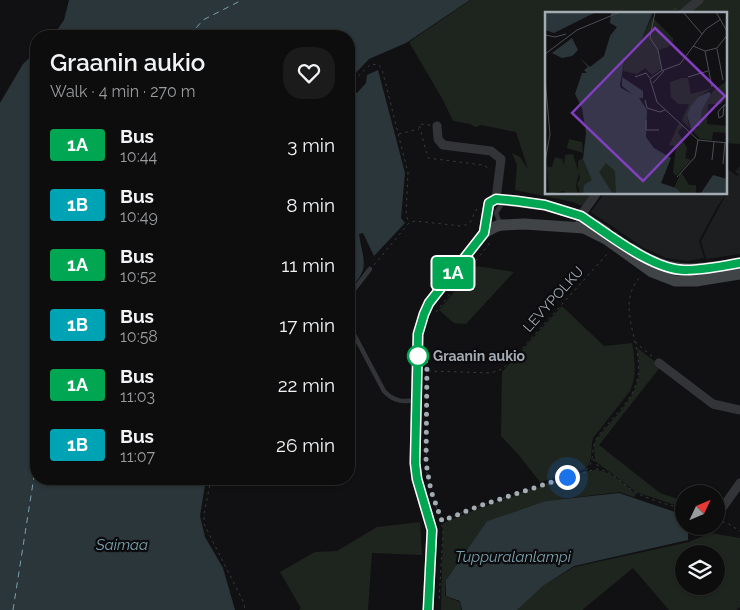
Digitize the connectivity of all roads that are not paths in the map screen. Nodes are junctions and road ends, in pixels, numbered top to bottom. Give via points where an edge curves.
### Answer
1 (698, 0) edge
2 (684, 12) edge
3 (437, 126) road end
4 (595, 195) edge
5 (501, 199) junction
6 (580, 221) junction
7 (502, 226) junction
8 (484, 233) junction
9 (740, 263) edge
10 (370, 270) road end
11 (740, 274) edge
12 (355, 289) edge
13 (355, 336) edge
14 (659, 363) road end
15 (417, 400) junction
16 (740, 410) edge
17 (740, 483) edge
18 (725, 506) edge
19 (428, 610) edge

1 - 2 street
3 - 5 street via 438,139 443,145 491,151 501,159
4 - 6 street
5 - 6 street via 545,205
5 - 7 lane via 496,213
5 - 8 street via 489,203
6 - 7 street
6 - 9 street via 661,266 685,270
6 - 11 street via 652,272 675,282
7 - 8 street
8 - 15 street via 436,293 424,314 418,334
10 - 12 lane
13 - 15 lane via 384,391 403,402
14 - 16 street via 713,404
15 - 19 street via 415,463 432,530
17 - 18 street

